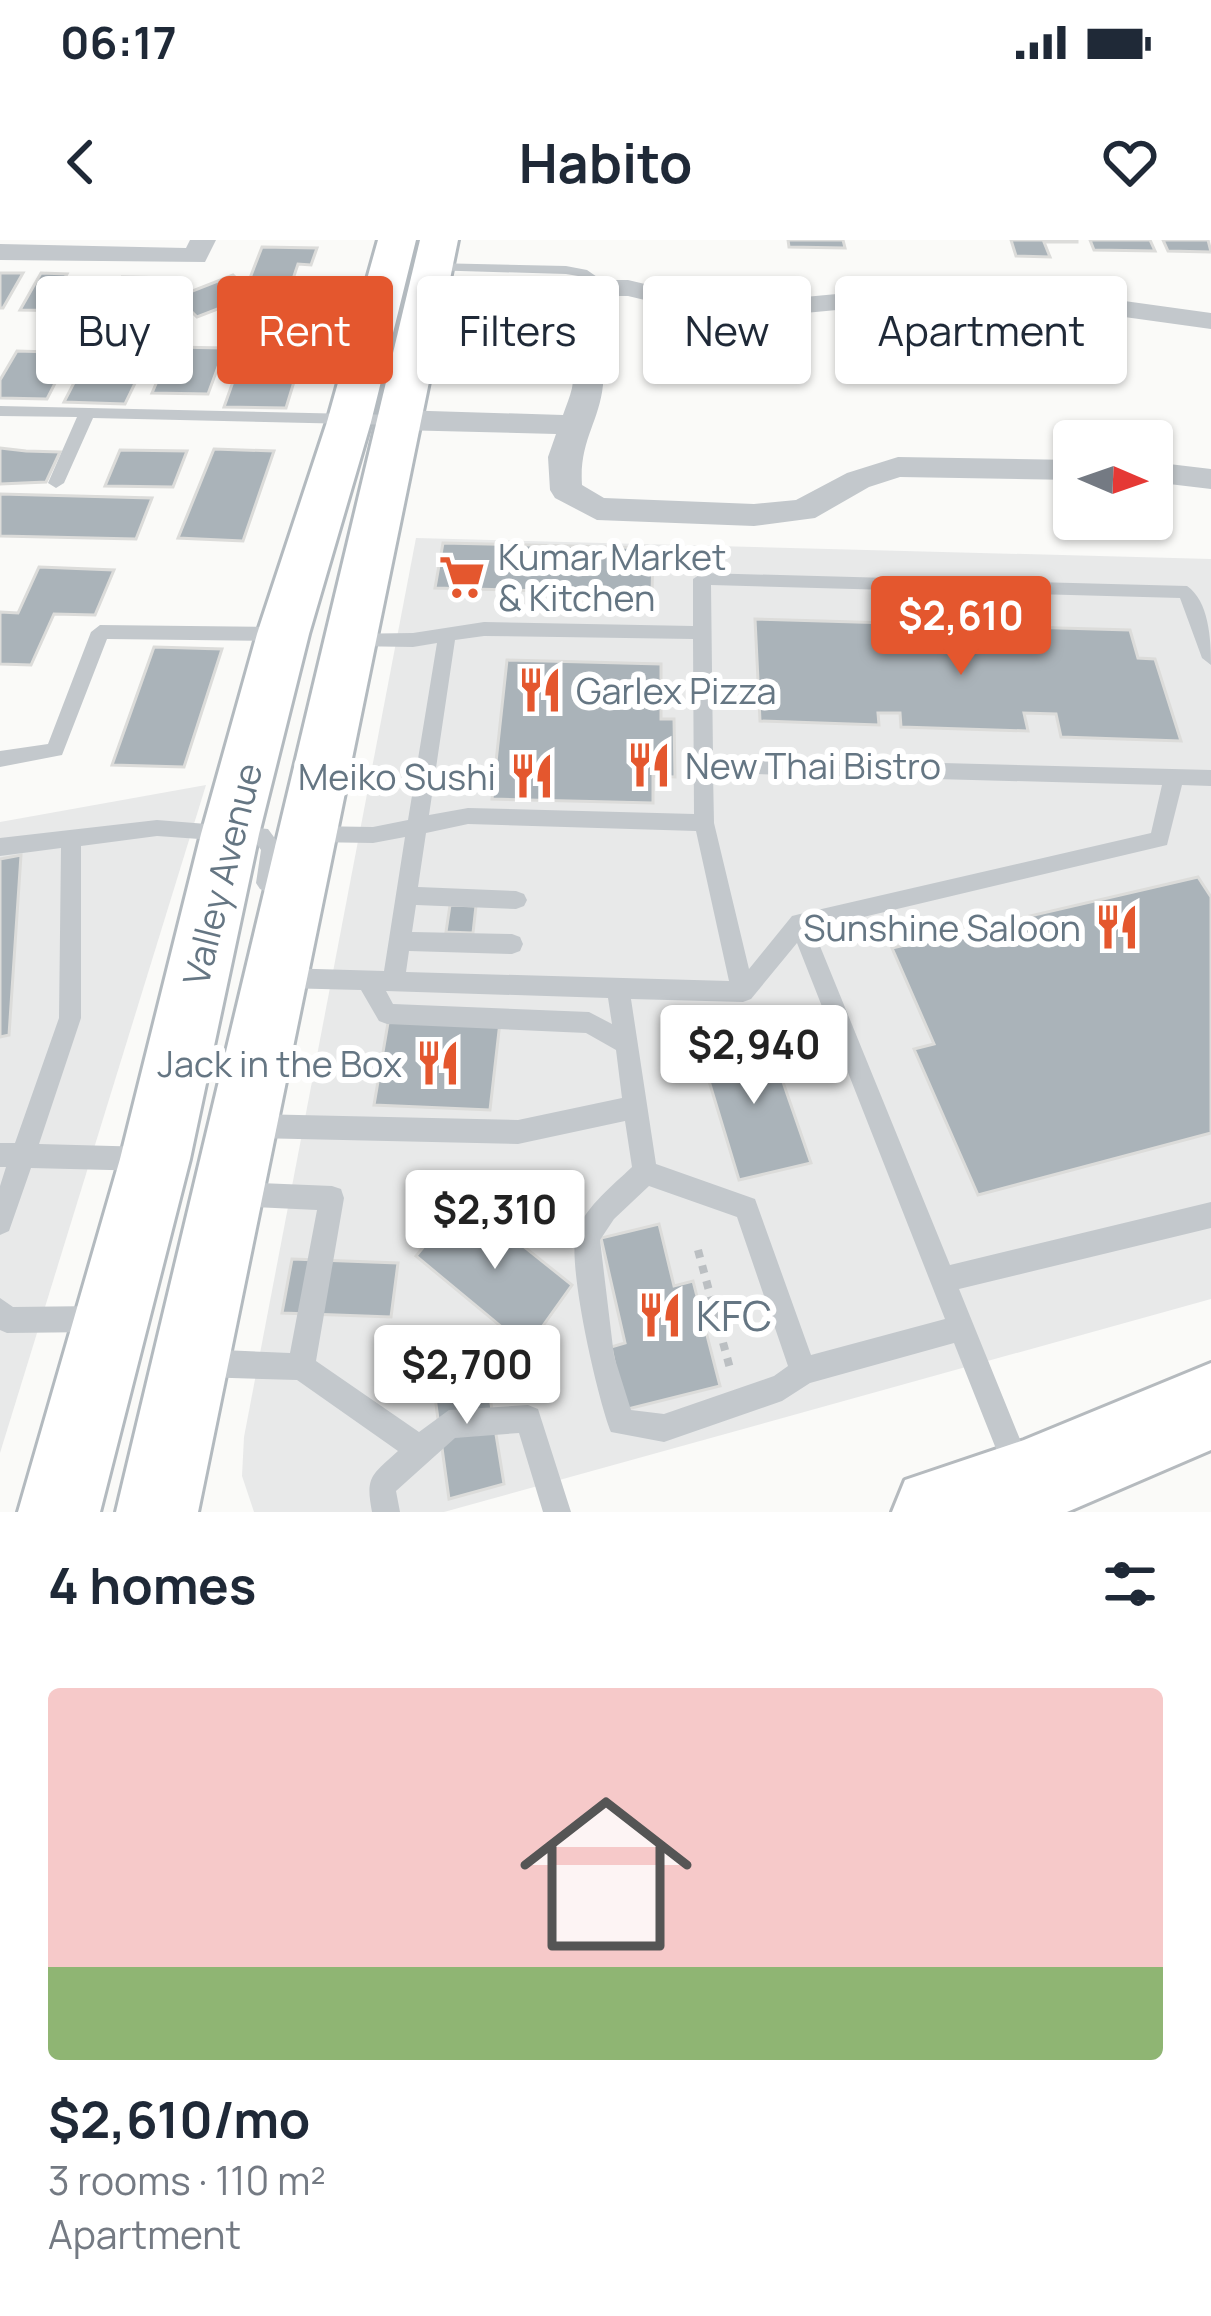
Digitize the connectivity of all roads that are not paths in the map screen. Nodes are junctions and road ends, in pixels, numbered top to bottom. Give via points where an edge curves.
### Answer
1 (203, 240) edge
2 (422, 249) edge
3 (0, 252) edge
4 (579, 276) edge
5 (619, 288) edge
6 (1211, 321) edge
7 (588, 384) edge
8 (0, 411) edge
9 (87, 413) junction
10 (397, 421) junction
11 (349, 422) junction
12 (574, 425) junction
13 (1053, 470) edge
14 (1173, 474) edge
15 (1211, 479) edge
16 (56, 483) dead end
17 (702, 633) junction
18 (283, 634) junction
19 (448, 635) junction
20 (348, 639) junction
21 (1211, 658) edge
22 (0, 759) edge
23 (703, 765) junction
24 (1174, 777) junction
25 (1211, 778) edge
26 (704, 823) junction
27 (418, 826) junction
28 (230, 834) junction
29 (304, 834) junction
30 (71, 838) junction
31 (0, 847) edge
32 (407, 896) junction
33 (516, 900) dead end
34 (262, 904) dead end
35 (800, 923) junction
36 (399, 941) junction
37 (512, 944) dead end
38 (368, 981) junction
39 (393, 982) junction
40 (617, 988) junction
41 (743, 992) junction
42 (260, 1009) junction
43 (626, 1044) junction
44 (635, 1107) junction
45 (242, 1126) junction
46 (13, 1155) edge
47 (154, 1159) junction
48 (645, 1172) junction
49 (227, 1194) junction
50 (1211, 1215) edge
51 (0, 1222) edge
52 (942, 1280) junction
53 (0, 1312) edge
54 (110, 1319) junction
55 (962, 1328) junction
56 (301, 1367) junction
57 (803, 1371) junction
58 (183, 1395) junction
59 (1211, 1406) edge
60 (421, 1450) junction
61 (1024, 1485) junction
62 (59, 1512) edge
63 (157, 1512) edge
64 (198, 1512) edge
65 (386, 1512) edge
66 (557, 1512) edge
67 (937, 1512) edge

1 - 3 street via 196,256
2 - 4 lane
2 - 10 main road, Valley Avenue
2 - 11 main road, Valley Avenue
5 - 6 street via 729,312 869,299 1110,307
7 - 12 street
8 - 9 lane
9 - 11 lane
9 - 16 lane
10 - 11 lane
10 - 12 street
10 - 20 main road, Valley Avenue
11 - 18 main road, Valley Avenue
12 - 13 street via 564,457 566,490 597,508 754,515 803,510 898,467
14 - 15 street
17 - 19 lane
17 - 21 lane via 702,579 1187,592
17 - 23 lane
18 - 22 lane via 100,632 55,750
18 - 28 main road, Valley Avenue
19 - 20 lane
19 - 27 lane
20 - 29 main road, Valley Avenue
23 - 24 lane
23 - 26 lane
24 - 25 lane
24 - 35 lane via 1160,839
26 - 27 lane via 469,816
26 - 41 lane
27 - 29 lane
27 - 32 lane
28 - 30 lane via 157,828
28 - 34 lane via 271,842
28 - 47 main road, Valley Avenue
29 - 42 main road, Valley Avenue
30 - 31 lane
30 - 46 lane via 70,1018
32 - 33 lane
32 - 36 lane
35 - 41 lane
35 - 52 lane
36 - 37 lane
36 - 39 lane
38 - 39 lane
38 - 42 lane
38 - 43 lane via 387,1014 589,1023
39 - 40 lane
40 - 41 lane
40 - 43 lane
42 - 45 main road, Valley Avenue
43 - 44 lane
44 - 45 lane via 518,1132
44 - 48 lane
45 - 49 main road, Valley Avenue
46 - 47 lane
46 - 51 lane
47 - 54 main road, Valley Avenue
48 - 57 lane via 746,1208
48 - 57 lane via 586,1237 601,1356 622,1422 664,1428 782,1387
49 - 56 lane via 332,1198
49 - 58 main road, Valley Avenue
50 - 52 lane
52 - 55 lane
53 - 54 lane via 7,1320
54 - 62 main road, Valley Avenue
55 - 57 lane
55 - 61 lane
56 - 58 lane
56 - 60 lane
58 - 63 main road, Valley Avenue
58 - 64 main road
59 - 61 main road
60 - 65 lane via 381,1486
60 - 66 lane via 449,1424 528,1419
61 - 67 main road

